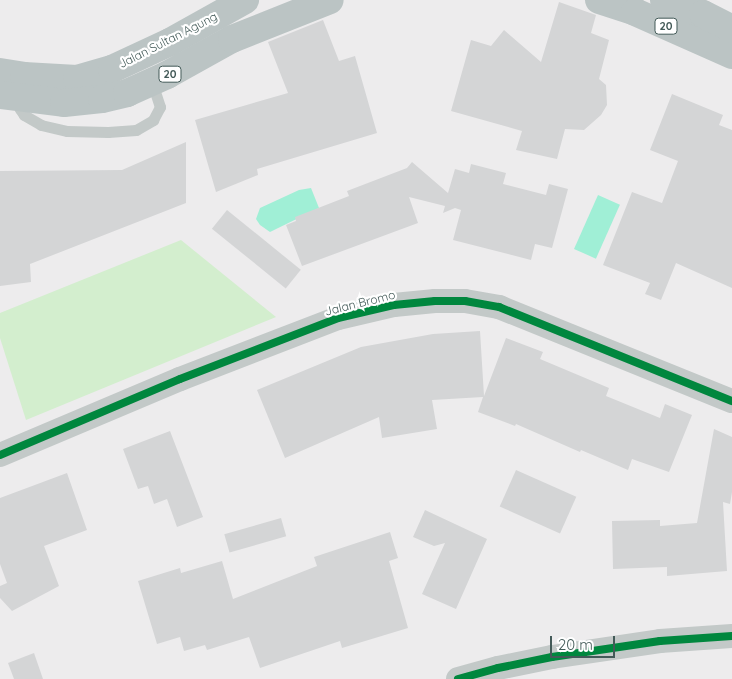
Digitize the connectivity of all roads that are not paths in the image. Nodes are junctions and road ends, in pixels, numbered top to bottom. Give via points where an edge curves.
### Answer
1 (245, 0) edge
2 (330, 0) edge
3 (599, 0) edge
4 (664, 0) edge
5 (732, 28) edge
6 (732, 55) edge
7 (0, 72) edge
8 (152, 82) junction
9 (11, 97) edge
10 (732, 401) edge
11 (0, 455) edge
12 (732, 636) edge
13 (458, 679) edge

1 - 7 highway, Jalan Sultan Agung / 20 via 170,42 112,69 77,79
2 - 8 highway, 20 via 232,39
3 - 6 highway, 20 via 635,12
4 - 5 highway, 20
8 - 9 highway, 20 via 127,93 79,102
8 - 9 lane via 159,99 157,114 146,126 130,131 67,131 41,125 24,116
10 - 11 street, Jalan Bromo via 499,308 465,301 435,301 394,305 338,318 180,379
12 - 13 street via 660,641 552,657

